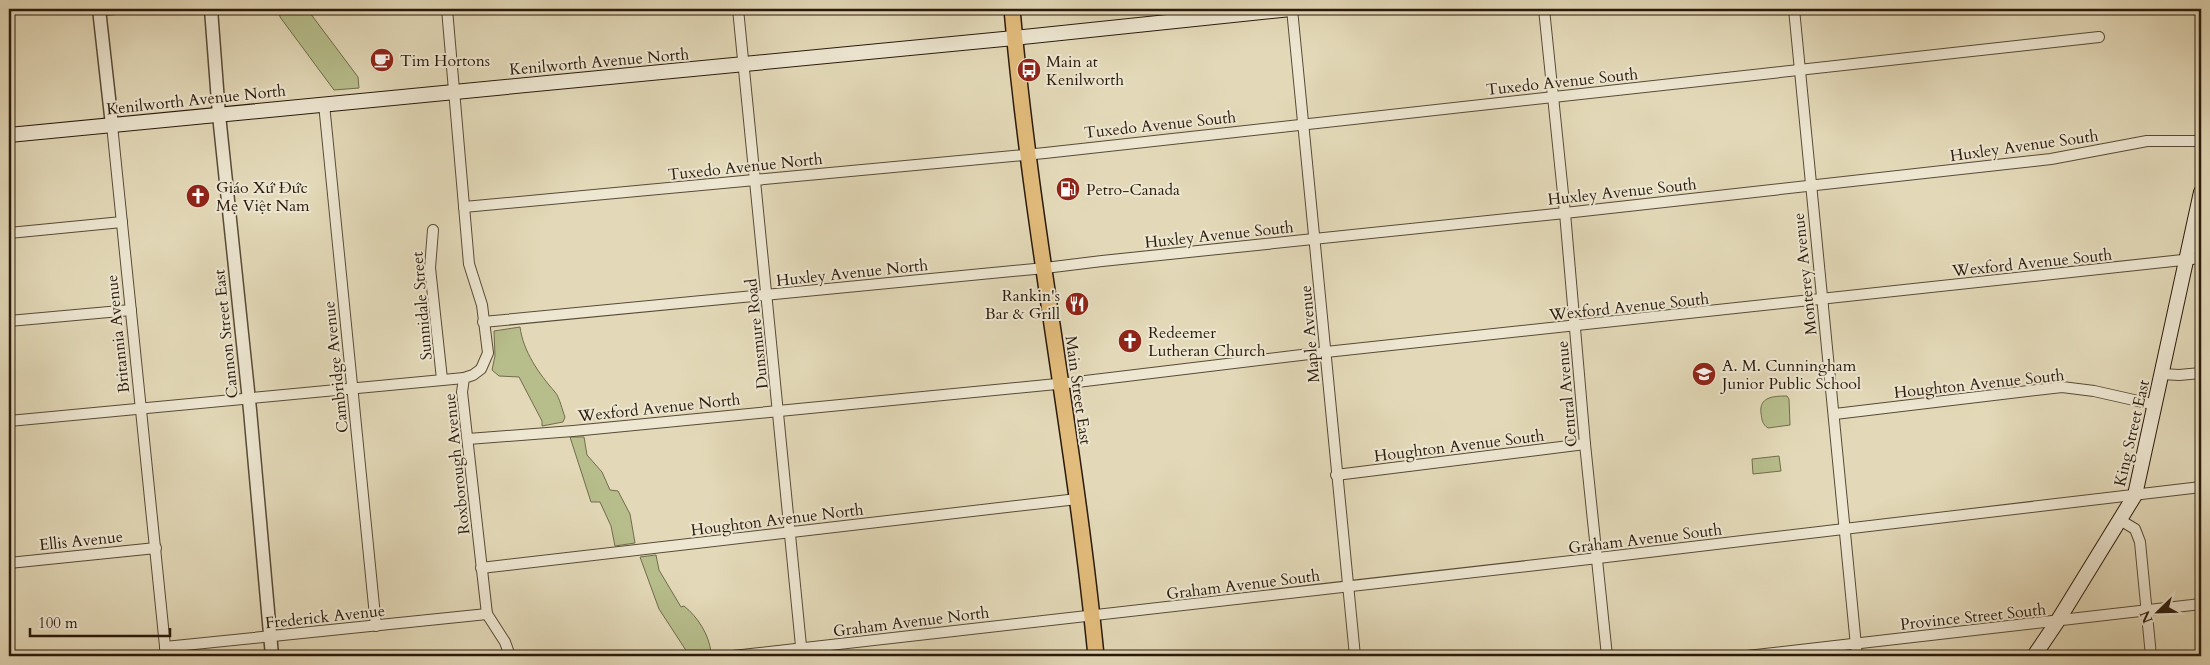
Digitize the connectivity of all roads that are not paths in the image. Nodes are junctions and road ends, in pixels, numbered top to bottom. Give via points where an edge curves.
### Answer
1 (100, 9) edge
2 (116, 9) edge
3 (211, 9) edge
4 (447, 9) edge
5 (738, 9) edge
6 (1012, 9) edge
7 (1292, 9) edge
8 (1544, 9) edge
9 (1794, 9) edge
10 (2099, 37) dead end
11 (1014, 38) junction
12 (744, 65) junction
13 (1800, 70) junction
14 (454, 92) junction
15 (1553, 97) junction
16 (324, 104) junction
17 (218, 115) junction
18 (1303, 124) junction
19 (112, 125) junction
20 (9, 135) edge
21 (2201, 141) edge
22 (1028, 154) junction
23 (755, 180) junction
24 (1810, 185) junction
25 (2201, 192) edge
26 (464, 208) junction
27 (1565, 213) junction
28 (122, 222) junction
29 (433, 230) dead end
30 (9, 233) edge
31 (1314, 240) junction
32 (2194, 259) edge
33 (1045, 268) junction
34 (766, 295) junction
35 (1821, 300) junction
36 (131, 310) junction
37 (9, 321) edge
38 (483, 322) junction
39 (1575, 327) junction
40 (1326, 352) junction
41 (2201, 373) edge
42 (2162, 374) junction
43 (464, 378) junction
44 (442, 379) junction
45 (1061, 383) junction
46 (352, 388) junction
47 (248, 399) junction
48 (2156, 405) junction
49 (141, 408) junction
50 (778, 410) junction
51 (1835, 414) junction
52 (9, 421) edge
53 (468, 439) junction
54 (1585, 444) junction
55 (1336, 474) junction
56 (2201, 487) edge
57 (2135, 495) junction
58 (1077, 499) junction
59 (2120, 520) junction
60 (1845, 530) junction
61 (791, 532) junction
62 (156, 548) junction
63 (1598, 558) junction
64 (9, 563) edge
65 (481, 568) junction
66 (1347, 587) junction
67 (2201, 604) edge
68 (2147, 611) junction
69 (487, 614) junction
70 (1092, 616) junction
71 (2057, 622) junction
72 (376, 626) junction
73 (270, 637) junction
74 (1856, 644) junction
75 (165, 652) edge
76 (802, 652) edge
77 (272, 656) edge
78 (510, 656) edge
79 (732, 656) edge
80 (1096, 656) edge
81 (1355, 656) edge
82 (1607, 656) edge
83 (1747, 656) edge
84 (1857, 656) edge
85 (2034, 656) edge
86 (2151, 656) edge

1 - 2 street
1 - 19 street, Britannia Avenue
3 - 17 street, Cannon Street East
4 - 14 street, Roxborough Avenue
5 - 12 street, Dunsmure Road
6 - 11 main road, Main Street East
7 - 11 main road, Kenilworth Avenue North
7 - 18 street, Maple Avenue
8 - 15 street, Central Avenue
9 - 13 street, Monterey Avenue
10 - 13 street, Tuxedo Avenue South
11 - 12 main road, Kenilworth Avenue North
11 - 22 main road, Main Street East
12 - 14 main road, Kenilworth Avenue North
12 - 23 street, Dunsmure Road
13 - 15 street, Tuxedo Avenue South
13 - 24 street, Monterey Avenue
14 - 16 main road, Kenilworth Avenue North
14 - 26 street, Roxborough Avenue
15 - 18 street, Tuxedo Avenue South
15 - 27 street, Central Avenue
16 - 17 main road, Kenilworth Avenue North
16 - 46 street, Cambridge Avenue
17 - 19 main road, Kenilworth Avenue North
17 - 47 street, Cannon Street East
18 - 22 street, Tuxedo Avenue South
18 - 31 street, Maple Avenue
19 - 20 main road, Kenilworth Avenue North
19 - 28 street, Britannia Avenue
21 - 24 street, Huxley Avenue South via 2147,141 2051,159
22 - 23 street, Tuxedo Avenue North
22 - 33 main road, Main Street East
23 - 26 street, Tuxedo Avenue North
23 - 34 street, Dunsmure Road
24 - 27 street, Huxley Avenue South
24 - 35 street, Monterey Avenue
25 - 32 main road, King Street East
26 - 38 street, Roxborough Avenue via 469,264 482,305
27 - 31 street, Huxley Avenue South
27 - 39 street, Central Avenue
28 - 30 street
28 - 36 street, Britannia Avenue
29 - 44 street, Sunnidale Street via 430,268
31 - 33 street, Huxley Avenue South
31 - 40 street, Maple Avenue
32 - 35 street, Wexford Avenue South
32 - 42 main road, King Street East
33 - 34 street, Huxley Avenue North
33 - 45 main road, Main Street East
34 - 38 street, Huxley Avenue North
34 - 50 street, Dunsmure Road
35 - 39 street, Wexford Avenue South
35 - 51 street, Monterey Avenue
36 - 37 street
36 - 49 street, Britannia Avenue
38 - 43 street, Roxborough Avenue via 487,359 478,372
39 - 40 street, Wexford Avenue South
39 - 54 street, Central Avenue
40 - 45 street, Wexford Avenue South
40 - 55 street, Maple Avenue
41 - 42 street
42 - 48 main road, King Street East
43 - 44 street
43 - 53 street, Roxborough Avenue via 462,392
44 - 46 street
45 - 50 street, Wexford Avenue North
45 - 58 main road, Main Street East
46 - 47 street
46 - 72 street, Cambridge Avenue
47 - 49 street
47 - 73 street, Cannon Street East
48 - 51 street, Houghton Avenue South via 2062,387
48 - 57 main road, King Street East
49 - 52 street
49 - 62 street, Britannia Avenue
50 - 53 street, Wexford Avenue North
50 - 61 street, Dunsmure Road
51 - 60 street, Monterey Avenue
53 - 65 street, Roxborough Avenue
54 - 55 street, Houghton Avenue South
54 - 63 street, Central Avenue
55 - 66 street, Maple Avenue
56 - 57 street, Graham Avenue South
57 - 59 main road, King Street East
57 - 60 street, Graham Avenue South
58 - 61 street, Houghton Avenue North
58 - 70 main road, Main Street East
59 - 68 street via 2135,530 2140,542
59 - 71 main road, King Street East
60 - 63 street, Graham Avenue South
60 - 74 street, Monterey Avenue
61 - 65 street, Houghton Avenue North
61 - 76 street, Dunsmure Road
62 - 64 street, Ellis Avenue
62 - 75 street, Britannia Avenue
63 - 66 street, Graham Avenue South
63 - 82 street, Central Avenue
65 - 69 street, Roxborough Avenue
66 - 70 street, Graham Avenue South
66 - 81 street, Maple Avenue
67 - 68 street, Province Street South
68 - 71 street, Province Street South
68 - 86 street
69 - 72 street, Frederick Avenue
69 - 78 street, Roxborough Avenue
70 - 76 street, Graham Avenue North
70 - 80 main road, Main Street East
71 - 74 street, Province Street South
71 - 85 main road, King Street East
72 - 73 street, Frederick Avenue
73 - 75 street, Frederick Avenue
73 - 77 street, Cannon Street East
74 - 83 street, Province Street South
74 - 84 street, Monterey Avenue
76 - 79 street, Graham Avenue North

